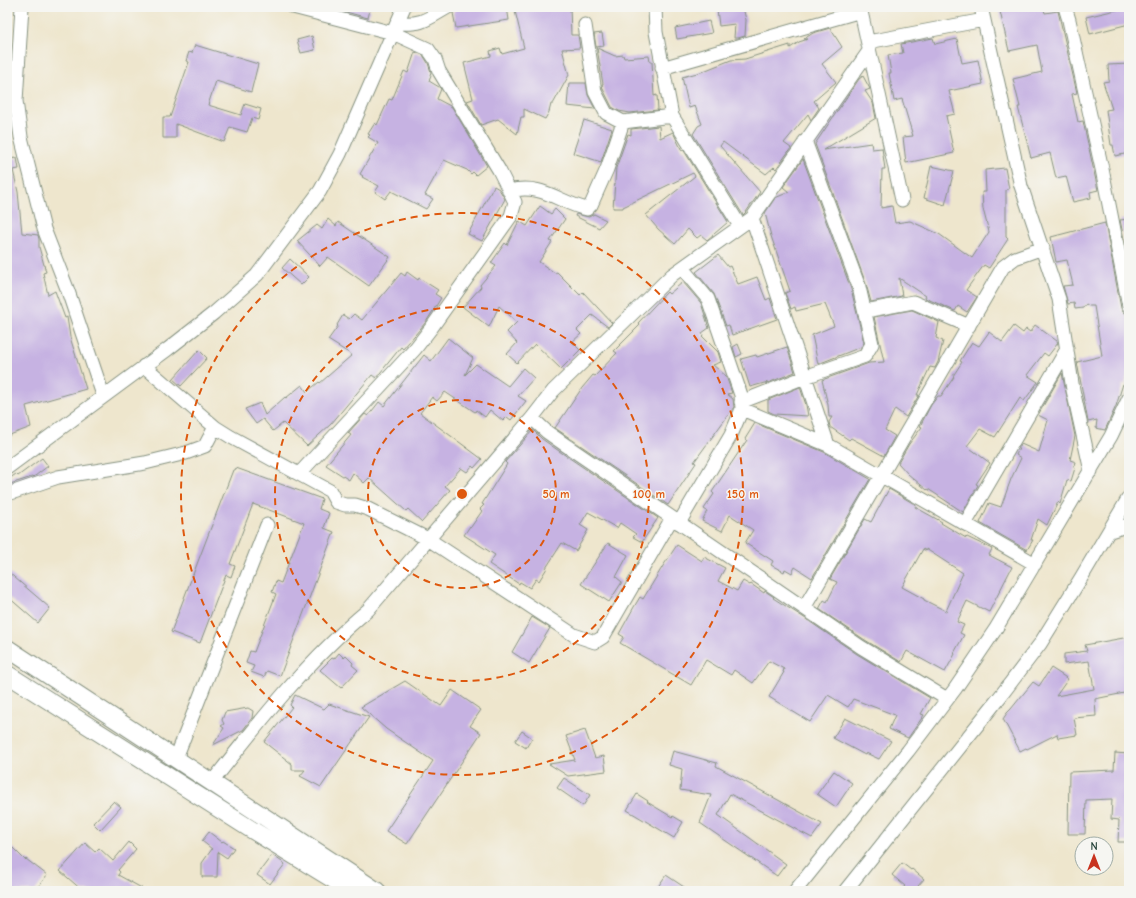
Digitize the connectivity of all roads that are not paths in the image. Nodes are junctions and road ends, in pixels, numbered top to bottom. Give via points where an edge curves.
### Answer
1 (22, 7) edge
2 (293, 7) edge
3 (404, 7) edge
4 (448, 7) edge
5 (655, 7) edge
6 (981, 7) edge
7 (1065, 7) edge
8 (861, 9) edge
9 (984, 20) junction
10 (585, 25) dead end
11 (396, 28) junction
12 (869, 46) junction
13 (662, 68) junction
14 (672, 116) junction
15 (623, 122) junction
16 (805, 141) junction
17 (509, 191) junction
18 (902, 200) dead end
19 (752, 218) junction
20 (740, 226) junction
21 (1042, 248) junction
22 (682, 268) junction
23 (1129, 306) edge
24 (865, 311) junction
25 (969, 326) junction
26 (1067, 349) junction
27 (144, 366) junction
28 (805, 377) junction
29 (103, 395) junction
30 (1129, 398) edge
31 (742, 405) junction
32 (532, 418) junction
33 (215, 427) junction
34 (828, 445) junction
35 (7, 468) edge
36 (1091, 471) junction
37 (299, 474) junction
38 (881, 475) junction
39 (7, 493) edge
40 (1129, 497) edge
41 (675, 520) junction
42 (267, 524) dead end
43 (965, 524) junction
44 (1129, 525) edge
45 (1110, 531) junction
46 (428, 539) junction
47 (1035, 564) junction
48 (804, 608) junction
49 (7, 648) edge
50 (11, 676) edge
51 (947, 699) junction
52 (176, 758) junction
53 (212, 782) junction
54 (352, 891) edge
55 (377, 891) edge
56 (795, 891) edge
57 (845, 891) edge

1 - 29 street via 16,101 21,138 44,229
2 - 11 street
3 - 11 street
4 - 11 street via 424,21
5 - 13 street
6 - 9 street
7 - 23 street via 1102,169
8 - 12 street
8 - 13 street
9 - 12 street
9 - 21 street via 1021,186
10 - 15 street via 595,92 606,113
11 - 17 street via 428,49 435,59 439,71
11 - 27 street via 340,154 320,191 256,275 214,313
12 - 16 street
12 - 18 street
13 - 14 street
14 - 15 street
14 - 20 street
15 - 17 street via 607,169 587,209 532,189
16 - 19 street
16 - 24 street via 859,287
17 - 37 street via 514,202 511,216 432,328
19 - 20 street
19 - 28 street
20 - 22 street
21 - 25 street via 1015,258 1003,267
21 - 26 street via 1059,299
22 - 31 street via 708,299 741,395
22 - 32 street via 672,274 553,391
24 - 25 street via 913,302
24 - 28 street via 872,344 865,356
25 - 38 street
26 - 36 street via 1073,390
26 - 43 street
27 - 29 street
27 - 33 street
28 - 31 street
28 - 34 street
29 - 35 street
30 - 36 street
31 - 34 street
31 - 41 street via 731,435
32 - 41 street via 558,440
32 - 46 street
33 - 37 street
33 - 39 street via 205,446 186,453 145,463 58,477
34 - 38 street
36 - 47 street
37 - 46 street via 330,491 336,502 368,509
38 - 43 street
38 - 48 street
40 - 45 street
41 - 46 street via 603,637 595,642 574,635
41 - 48 street
42 - 52 street
43 - 47 street
44 - 45 street
45 - 57 street via 1040,644
46 - 53 street via 368,610 341,632 286,690
47 - 51 street via 995,630
48 - 51 street via 861,647
49 - 52 main road
50 - 54 main road
51 - 56 street
52 - 53 main road
53 - 55 main road

